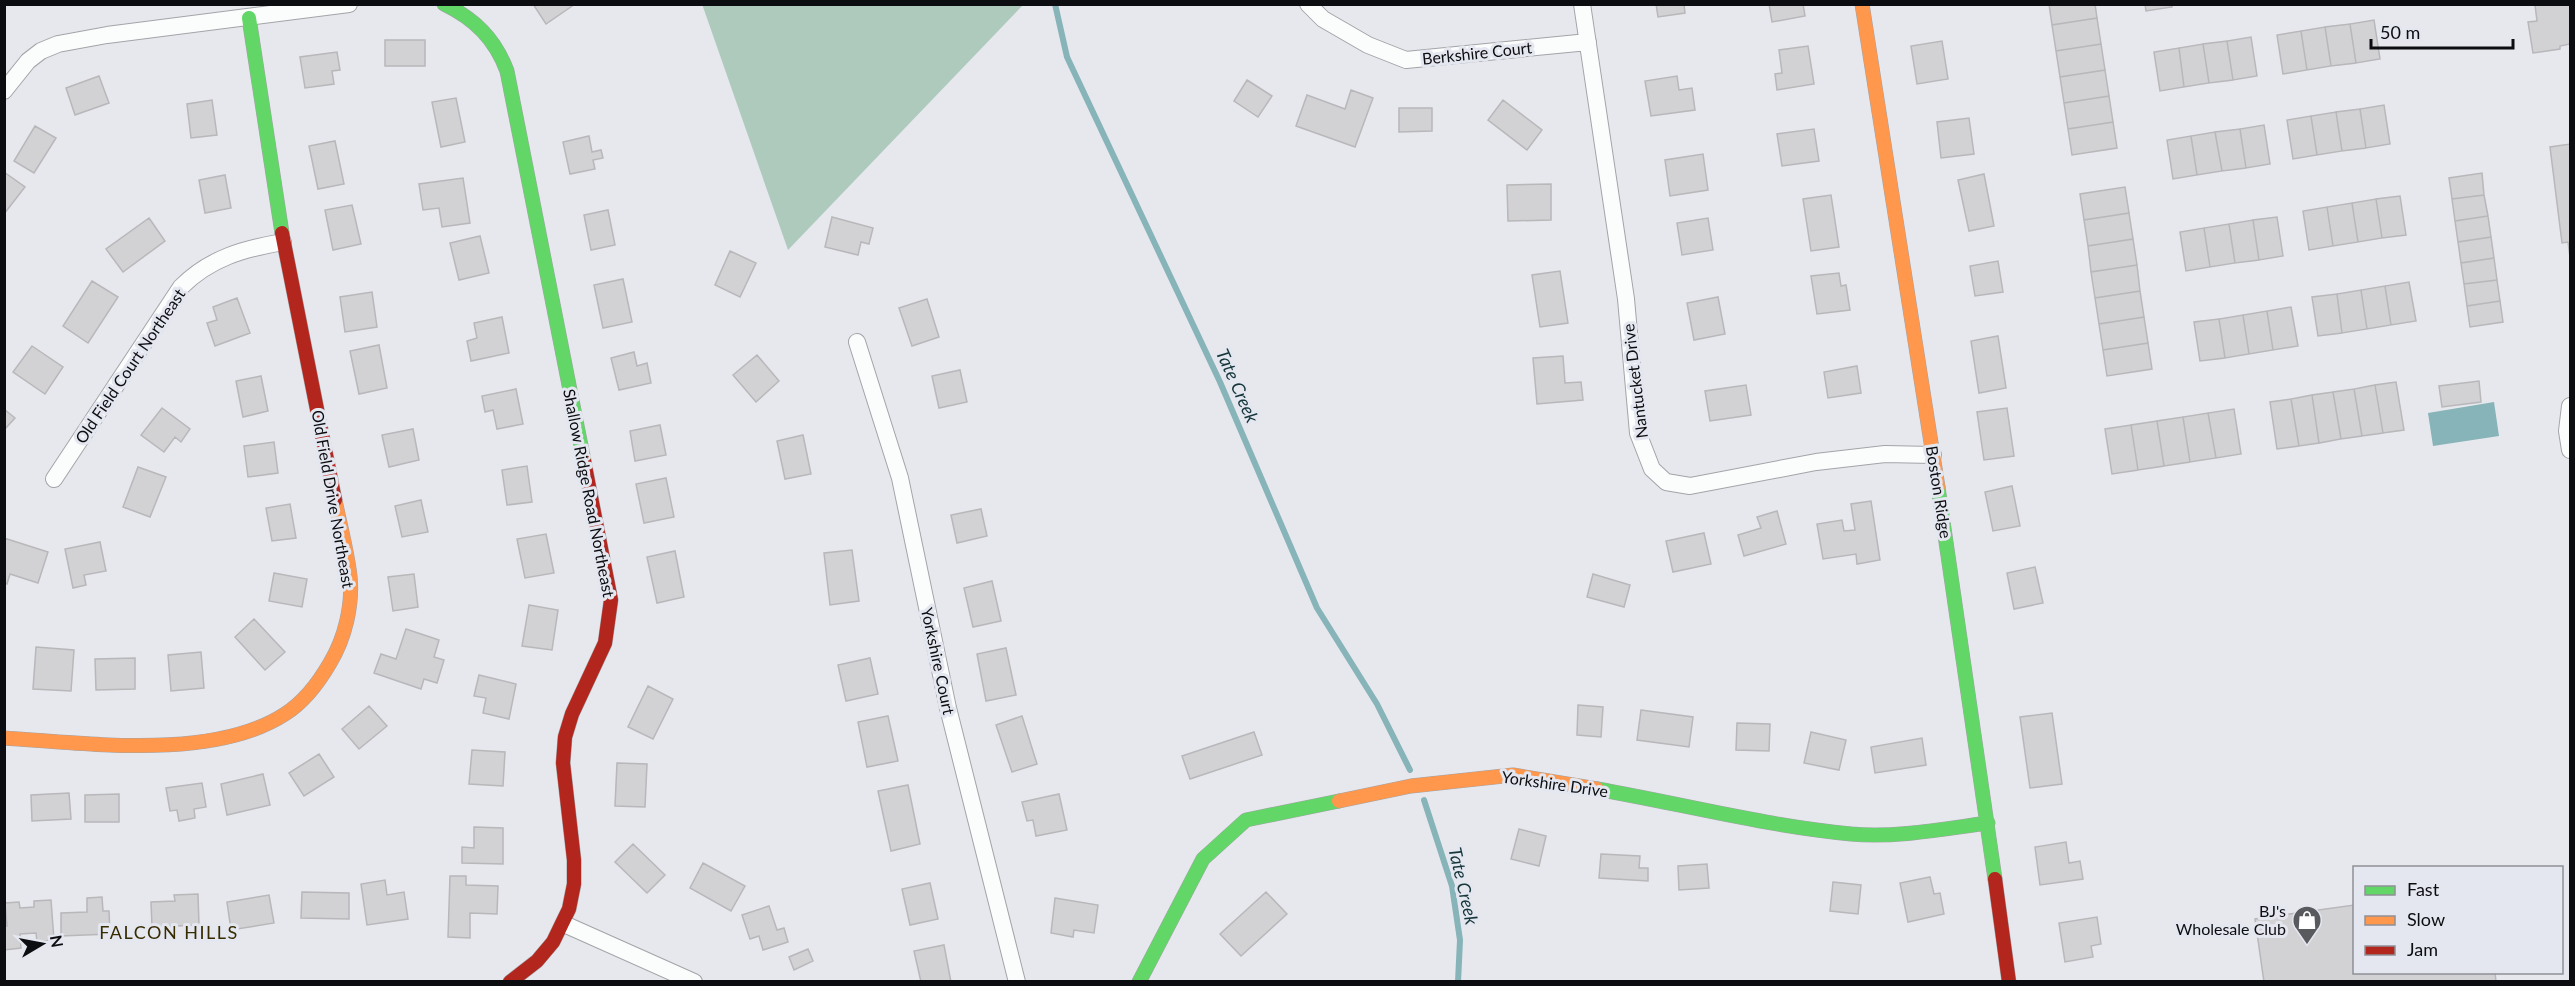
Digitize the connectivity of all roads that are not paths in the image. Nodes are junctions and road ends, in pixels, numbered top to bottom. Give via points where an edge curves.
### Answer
1 (349, 4) edge
2 (444, 4) edge
3 (1308, 4) edge
4 (1582, 4) edge
5 (1862, 4) edge
6 (249, 18) junction
7 (1588, 42) junction
8 (4, 91) edge
9 (283, 242) junction
10 (856, 342) dead end
11 (2571, 406) edge
12 (2571, 450) edge
13 (1933, 455) junction
14 (54, 479) dead end
15 (4, 738) edge
16 (1988, 823) junction
17 (564, 924) junction
18 (510, 981) edge
19 (694, 981) edge
20 (1017, 981) edge
21 (1139, 981) edge
22 (2009, 981) edge

1 - 6 street
2 - 17 street, Shallow Ridge Road Northeast via 482,28 501,52 507,71 611,600 603,650 565,736 563,762 576,879
3 - 7 street, Berkshire Court via 1323,19 1368,45 1406,60
4 - 7 street, Nantucket Drive
5 - 13 street, Boston Ridge
6 - 8 street via 58,44 28,61
6 - 9 street, Old Field Drive Northeast
7 - 13 street, Nantucket Drive via 1626,299 1638,433 1652,469 1666,482 1690,486 1816,462 1885,454
9 - 14 street, Old Field Court Northeast via 222,257 187,281
9 - 15 street, Old Field Drive Northeast via 350,576 348,623 334,660 309,693 283,716 238,734 144,745
10 - 20 street, Yorkshire Court via 900,478 948,708
11 - 12 street via 2567,432
13 - 16 street, Boston Ridge
16 - 21 street, Yorkshire Drive via 1901,834 1852,834 1772,824 1513,775 1411,786 1246,820 1203,859
16 - 22 street, Boston Ridge
17 - 18 street, Shallow Ridge Road Northeast via 548,952
17 - 19 street

